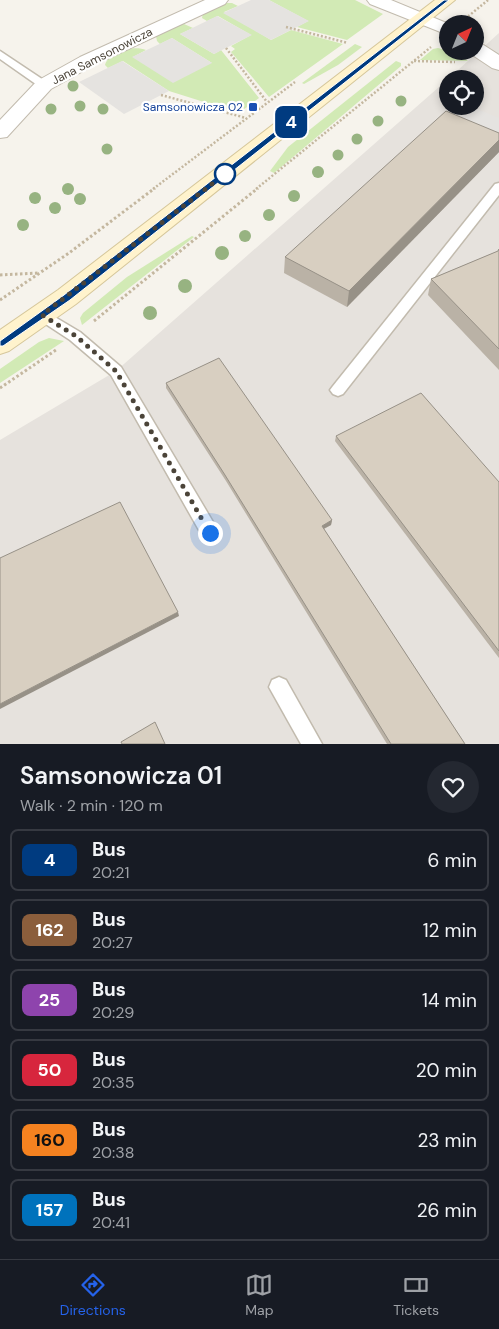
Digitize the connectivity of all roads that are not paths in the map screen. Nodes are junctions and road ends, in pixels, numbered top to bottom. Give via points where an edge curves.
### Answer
1 (219, 0) edge
2 (376, 0) edge
3 (446, 0) edge
4 (421, 20) junction
5 (439, 34) edge
6 (0, 54) edge
7 (484, 54) edge
8 (499, 64) edge
9 (44, 85) junction
10 (0, 132) edge
11 (499, 188) edge
12 (42, 315) junction
13 (0, 344) edge
14 (338, 390) dead end
15 (210, 533) dead end
16 (279, 687) dead end
17 (312, 744) edge

1 - 9 street, Jana Samsonowicza via 87,61
2 - 4 street
3 - 4 street
4 - 5 street
4 - 12 street
6 - 9 lane
7 - 8 street
9 - 10 street, Jana Samsonowicza
11 - 14 lane
12 - 13 street
12 - 15 lane via 76,336 116,371
16 - 17 lane

